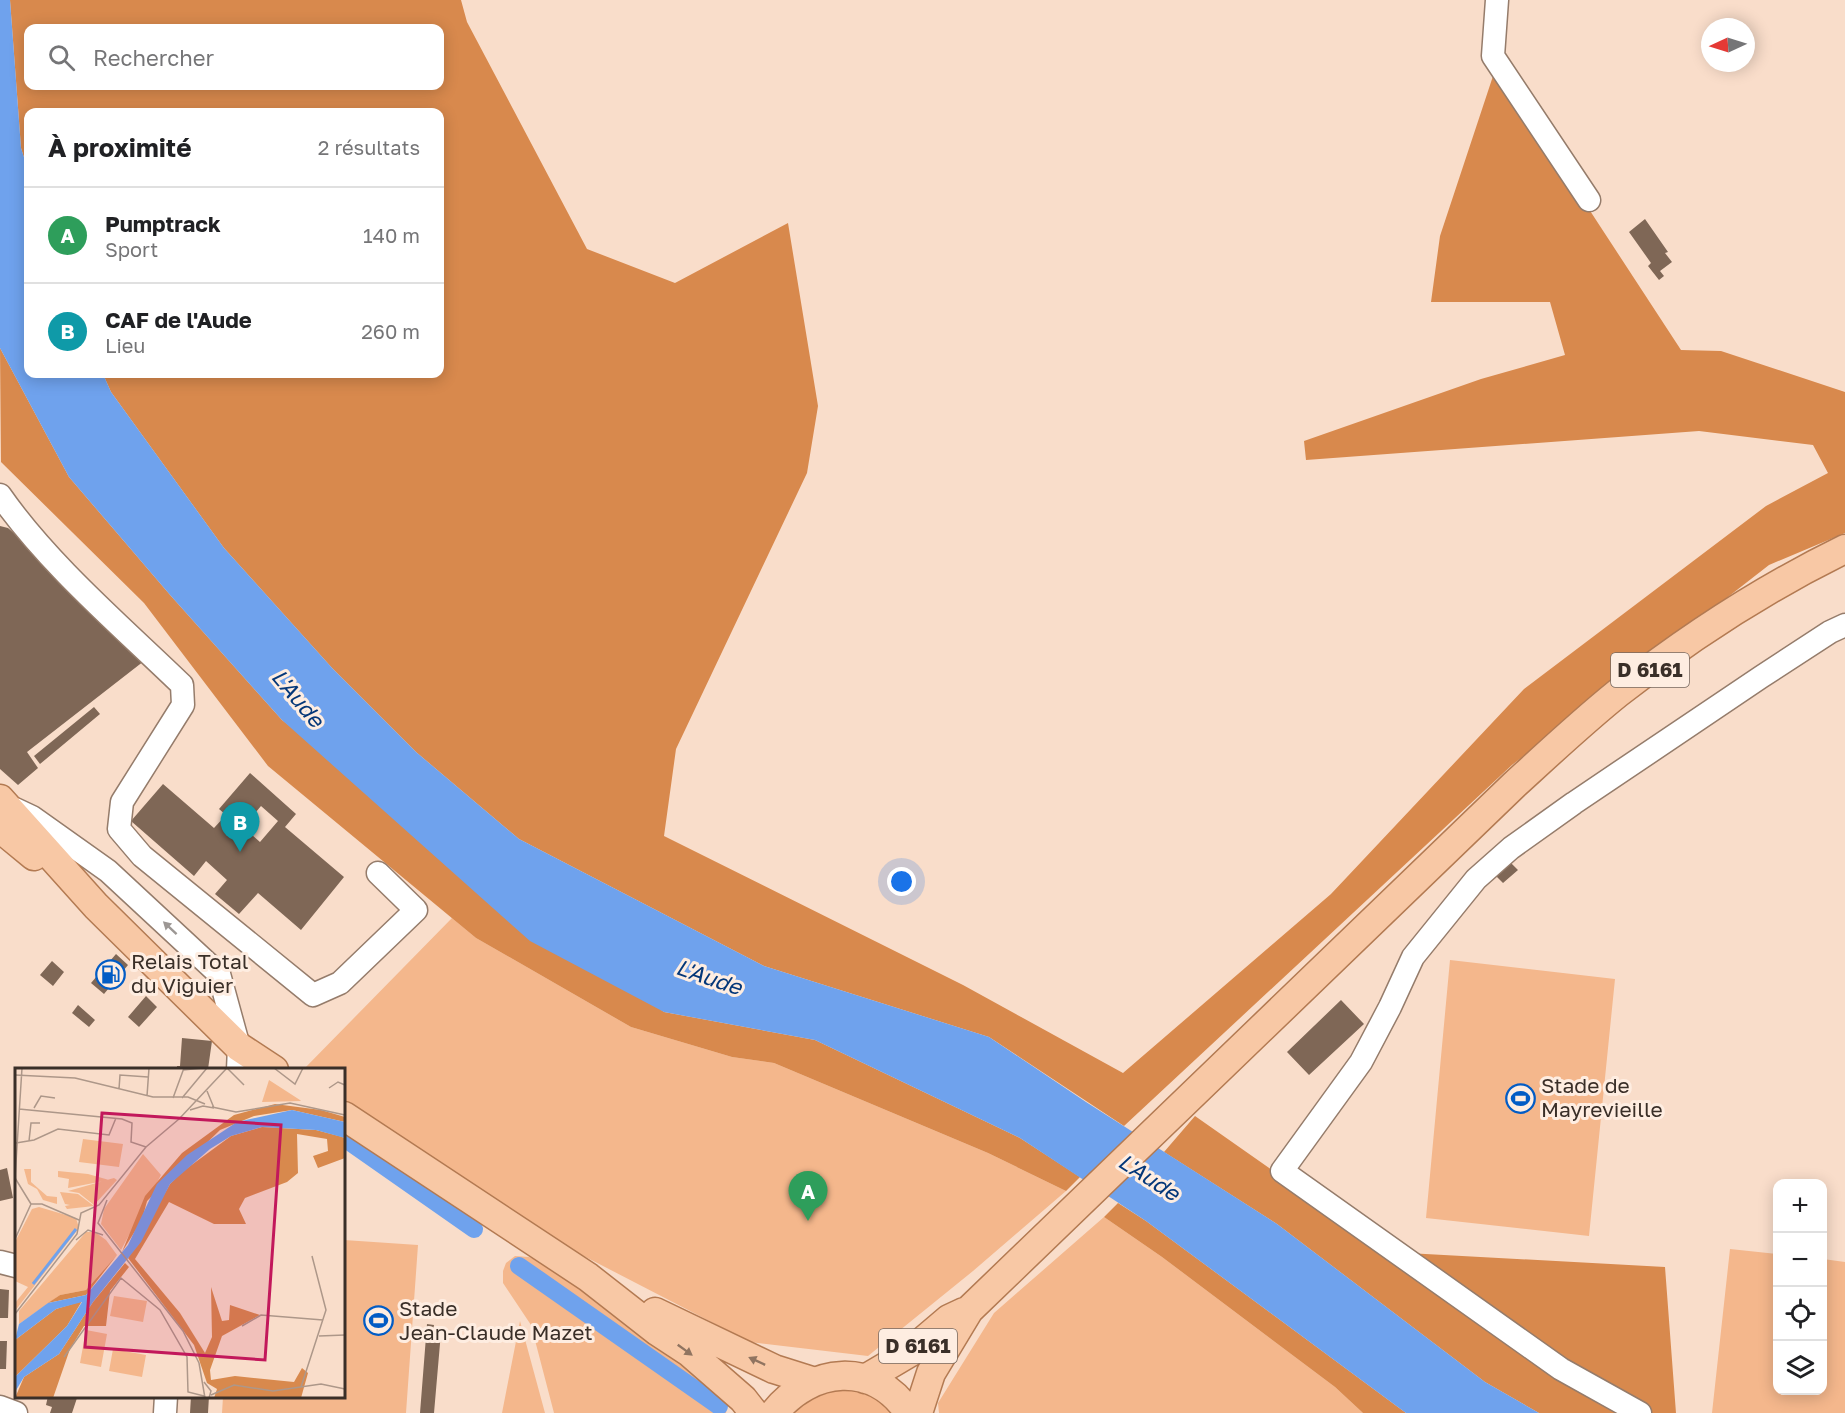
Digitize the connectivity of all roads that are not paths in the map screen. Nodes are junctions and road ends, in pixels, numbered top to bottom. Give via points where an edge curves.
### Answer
1 (1497, 0) edge
2 (1589, 200) dead end
3 (0, 495) edge
4 (9, 517) edge
5 (1845, 549) edge
6 (1845, 625) edge
7 (2, 811) edge
8 (378, 873) dead end
9 (239, 1058) edge
10 (268, 1068) edge
11 (345, 1117) edge
12 (0, 1262) edge
13 (15, 1266) edge
14 (588, 1277) junction
15 (969, 1310) junction
16 (865, 1379) junction
17 (812, 1382) junction
18 (166, 1398) edge
19 (0, 1407) edge
20 (16, 1413) edge
21 (165, 1413) edge
22 (754, 1413) edge
23 (774, 1413) edge
24 (909, 1413) edge
25 (918, 1413) edge
26 (1640, 1413) edge

1 - 2 street via 1493,56
3 - 4 street
4 - 8 street via 182,685 183,705 122,802 119,829 142,856 313,995 340,983 416,910
5 - 15 main road, D 6161 via 1733,612 1586,720
6 - 26 street via 1574,803 1511,848 1476,879 1413,957 1361,1062 1282,1171 1561,1369
7 - 9 main road
9 -> 7 street via 219,974 108,871 32,818
9 - 10 main road
11 - 14 main road
12 - 13 street
17 -> 14 main road via 768,1366
14 -> 22 main road via 689,1353
15 - 16 main road, D 6161 via 949,1319 909,1353
15 - 25 main road, D 6161 via 931,1373
16 - 17 main road via 838,1376
16 - 24 main road via 895,1396
17 - 23 main road via 790,1395
18 - 21 street
19 - 20 street

